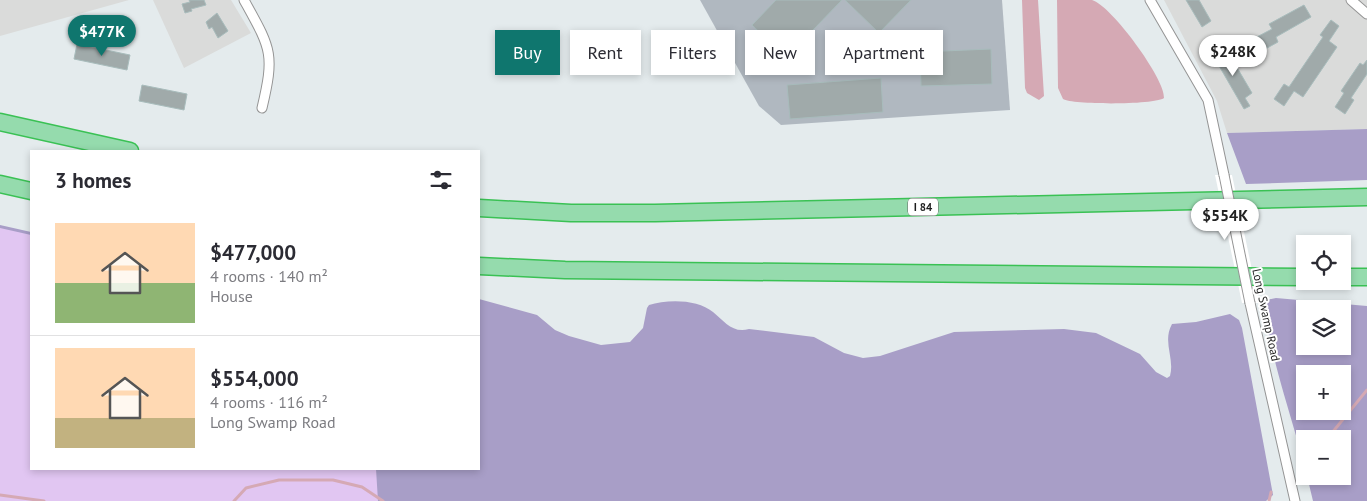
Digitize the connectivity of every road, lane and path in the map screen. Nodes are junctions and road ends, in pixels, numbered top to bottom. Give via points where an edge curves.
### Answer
1 (244, 0) edge
2 (1150, 0) edge
3 (1351, 0) edge
4 (1367, 1) edge
5 (1363, 11) edge
6 (262, 108) dead end
7 (0, 122) edge
8 (126, 150) edge
9 (0, 184) edge
10 (30, 191) edge
11 (1367, 197) edge
12 (480, 208) edge
13 (480, 266) edge
14 (1296, 276) edge
15 (1351, 277) edge
16 (1367, 277) edge
17 (1295, 501) edge

1 - 6 street via 269,51 271,66
2 - 17 street, Long Swamp Road, bridge via 1208,100
3 - 5 street
4 - 5 street
7 - 8 highway
9 - 10 highway
11 - 12 highway, I 84 via 627,214
13 - 14 highway via 565,270
15 - 16 highway

